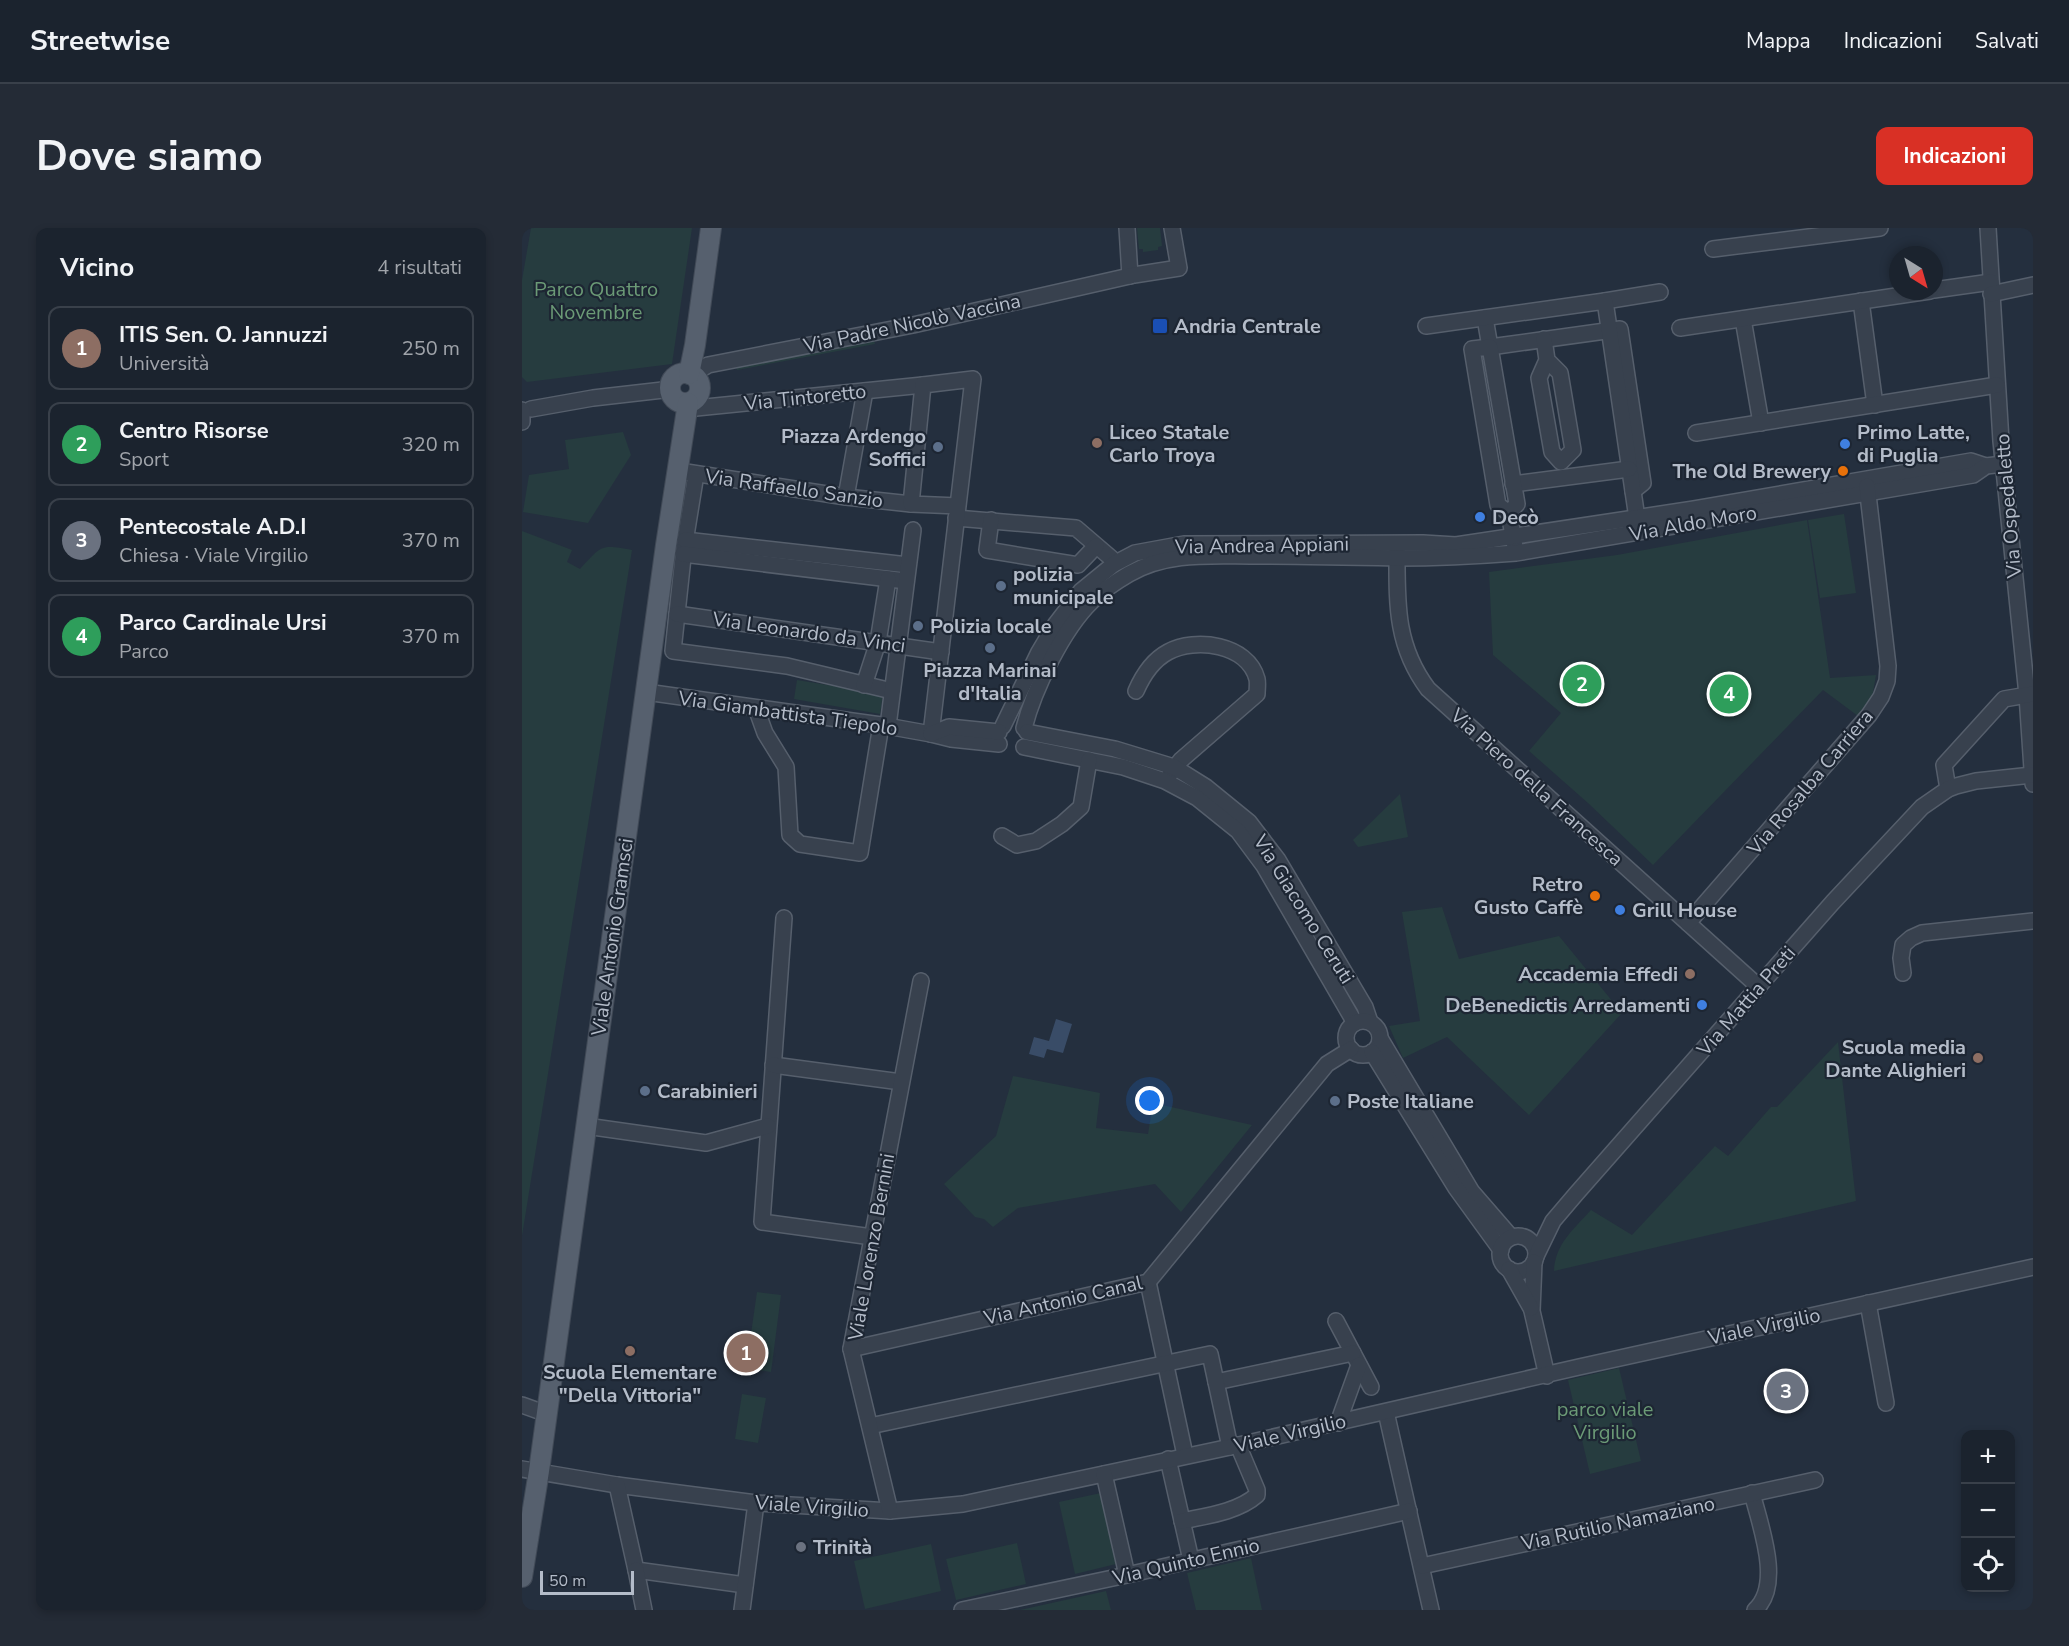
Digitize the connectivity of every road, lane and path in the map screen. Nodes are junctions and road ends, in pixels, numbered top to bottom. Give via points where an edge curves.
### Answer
1 (711, 228) edge
2 (1127, 228) edge
3 (1172, 228) edge
4 (1880, 228) edge
5 (1988, 228) edge
6 (1713, 249) dead end
7 (1132, 275) junction
8 (2033, 285) edge
9 (1991, 288) junction
10 (1943, 290) edge
11 (1660, 292) dead end
12 (1889, 297) edge
13 (1605, 301) junction
14 (1861, 301) junction
15 (1485, 318) junction
16 (1743, 319) junction
17 (1426, 326) dead end
18 (1680, 328) dead end
19 (1608, 331) junction
20 (1544, 339) junction
21 (1490, 347) junction
22 (1547, 360) junction
23 (692, 375) junction
24 (923, 385) junction
25 (1997, 385) junction
26 (865, 391) junction
27 (675, 396) junction
28 (1875, 405) junction
29 (524, 413) edge
30 (1761, 423) junction
31 (1696, 433) dead end
32 (2003, 464) junction
33 (1629, 468) junction
34 (1562, 470) junction
35 (687, 472) junction
36 (1513, 484) junction
37 (1867, 487) junction
38 (1633, 491) junction
39 (846, 497) junction
40 (911, 504) junction
41 (957, 512) junction
42 (1509, 513) junction
43 (991, 520) junction
44 (1638, 525) junction
45 (913, 530) dead end
46 (1515, 545) junction
47 (1096, 546) junction
48 (679, 547) junction
49 (1397, 551) junction
50 (1114, 564) junction
51 (908, 565) junction
52 (888, 579) junction
53 (906, 582) junction
54 (677, 614) junction
55 (878, 642) junction
56 (898, 645) junction
57 (941, 652) junction
58 (864, 685) junction
59 (892, 690) junction
60 (1136, 691) dead end
61 (646, 692) junction
62 (2030, 694) edge
63 (756, 708) junction
64 (885, 726) junction
65 (931, 734) junction
66 (1001, 734) junction
67 (1025, 736) junction
68 (1089, 760) junction
69 (1174, 767) junction
70 (2032, 779) edge
71 (1165, 781) junction
72 (1948, 789) junction
73 (1002, 836) dead end
74 (784, 918) dead end
75 (2033, 921) edge
76 (1688, 923) junction
77 (1903, 974) dead end
78 (921, 981) dead end
79 (1758, 987) junction
80 (1363, 1022) junction
81 (1376, 1045) junction
82 (1351, 1049) junction
83 (773, 1065) junction
84 (901, 1082) junction
85 (586, 1126) junction
86 (768, 1126) junction
87 (1553, 1221) junction
88 (872, 1237) junction
89 (1517, 1237) junction
90 (1501, 1250) junction
91 (1535, 1259) junction
92 (2033, 1267) edge
93 (1509, 1269) junction
94 (1148, 1282) junction
95 (1868, 1303) junction
96 (1532, 1311) junction
97 (1336, 1321) dead end
98 (851, 1349) junction
99 (1356, 1359) junction
100 (1165, 1363) junction
101 (1547, 1376) junction
102 (1216, 1382) junction
103 (1371, 1387) dead end
104 (1886, 1403) dead end
105 (522, 1406) edge
106 (1386, 1412) junction
107 (547, 1414) junction
108 (1338, 1423) junction
109 (870, 1426) junction
110 (1234, 1446) junction
111 (1185, 1455) junction
112 (1168, 1459) junction
113 (531, 1470) edge
114 (1104, 1474) junction
115 (1815, 1480) dead end
116 (617, 1485) junction
117 (1752, 1494) junction
118 (756, 1503) junction
119 (890, 1511) junction
120 (1409, 1511) junction
121 (1182, 1521) junction
122 (1191, 1560) junction
123 (1422, 1566) junction
124 (636, 1570) junction
125 (1127, 1575) junction
126 (522, 1577) edge
127 (745, 1585) junction
128 (999, 1606) edge
129 (1758, 1607) edge
130 (644, 1610) edge
131 (742, 1610) edge
132 (962, 1610) edge
133 (1431, 1610) edge

1 - 23 main road
2 - 7 street
3 - 7 street, Via Padre Nicolò Vaccina via 1179,268
4 - 6 street
5 - 9 street, Via Ospedaletto
7 - 23 street, Via Padre Nicolò Vaccina via 913,326 708,365
8 - 9 street
9 - 10 street
9 - 25 street, Via Ospedaletto
11 - 13 street
12 - 14 street
13 - 15 street
13 - 19 street
14 - 16 street
14 - 28 street
15 - 17 street
15 - 21 street
16 - 18 street
16 - 30 street
19 - 20 street
19 - 33 street
19 - 38 street via 1620,329 1643,483
20 - 21 street
20 - 22 street
21 - 36 street
21 - 42 street via 1473,349 1498,505
22 - 34 street via 1539,378 1552,452
22 - 34 street via 1560,373 1573,450
23 - 27 main road via 675,376
23 - 27 main road, Viale Antonio Gramsci via 699,390 695,398
24 - 26 street, Via Tintoretto
24 - 40 street
24 - 41 street via 973,379
25 - 28 street
25 - 32 street, Via Ospedaletto
26 - 27 street, Via Tintoretto
26 - 39 street
27 - 29 street, Via Tintoretto via 593,398
27 - 35 main road, Viale Antonio Gramsci
28 - 30 street
30 - 31 street
32 - 37 street, Via Aldo Moro via 1986,466 1971,461
32 - 62 street, Via Ospedaletto
33 - 34 street
33 - 38 street
34 - 36 street
35 - 39 street, Via Raffaello Sanzio
35 - 48 main road, Viale Antonio Gramsci
36 - 42 street via 1517,504
37 - 44 street, Via Aldo Moro
37 - 76 street, Via Rosalba Carriera via 1888,666 1881,697 1845,745
38 - 44 street
39 - 40 street, Via Raffaello Sanzio
40 - 41 street
41 - 43 street
41 - 57 street
42 - 46 street
43 - 47 street via 1076,528
43 - 47 street via 987,550 1078,565
44 - 46 street, Via Aldo Moro
45 - 51 street
46 - 49 street, Via Aldo Moro via 1462,557
47 - 50 street
48 - 51 street
48 - 52 street
48 - 54 street, Viale Antonio Gramsci
48 - 61 main road, Viale Antonio Gramsci
49 - 50 street, Via Andrea Appiani via 1184,544 1135,553
49 - 67 street, Via Andrea Appiani via 1183,556 1129,574 1092,601 1064,637 1035,696
49 - 76 street, Via Piero della Francesca via 1401,633 1417,675
50 - 66 street, Via Andrea Appiani via 1081,591 1055,625
51 - 53 street
52 - 53 street
52 - 55 street
53 - 56 street
54 - 55 street, Via Leonardo da Vinci
54 - 58 street, Viale Antonio Gramsci via 673,651 776,664
55 - 56 street, Via Leonardo da Vinci
55 - 58 street
56 - 57 street, Via Leonardo da Vinci
56 - 59 street
57 - 65 street
58 - 59 street
59 - 64 street
60 - 69 street via 1157,660 1196,644 1232,652 1251,668 1257,679 1257,694
61 - 63 street, Via Giambattista Tiepolo
61 - 85 main road, Viale Antonio Gramsci
62 - 70 street, Via Ospedaletto
62 - 72 street via 2004,699 1944,765
63 - 64 street, Via Giambattista Tiepolo
63 - 64 street via 765,733 786,767 790,835 800,844 860,853
64 - 65 street, Via Giambattista Tiepolo
65 - 66 street, Via Giambattista Tiepolo via 951,739
66 - 67 street, Via Giacomo Ceruti via 1014,723
66 - 67 street, Via Giacomo Ceruti via 1008,752 1014,752
67 - 68 street, Via Giacomo Ceruti
67 - 69 street, Via Giacomo Ceruti via 1115,748
68 - 71 street, Via Giacomo Ceruti
68 - 73 street via 1081,807 1062,825 1036,842 1017,845
69 - 71 street
69 - 80 street, Via Giacomo Ceruti via 1206,786 1249,822 1278,860 1365,1007
70 - 72 street, Via Mattia Preti via 1976,781
71 - 80 street, Via Giacomo Ceruti via 1197,798 1238,831
72 - 79 street, Via Mattia Preti via 1908,820
74 - 83 street
75 - 77 street via 1922,933 1903,945
76 - 79 street, Via Piero della Francesca
78 - 84 street, Viale Lorenzo Bernini
79 - 87 street, Via Mattia Preti
80 - 81 street, Via Giacomo Ceruti via 1378,1029
80 - 82 street via 1348,1030
81 - 82 street via 1359,1054
81 - 89 street, Via Giacomo Ceruti via 1472,1192
81 - 90 street, Via Giacomo Ceruti via 1456,1188
82 - 94 street, Via Antonio Canal via 1327,1064
83 - 84 street
83 - 86 street
84 - 88 street, Viale Lorenzo Bernini
85 - 86 street via 706,1143
85 - 107 main road, Viale Antonio Gramsci
86 - 88 street via 762,1222
87 - 89 street, Via Mattia Preti
87 - 91 street, Via Mattia Preti
88 - 98 street, Viale Lorenzo Bernini
89 - 90 street
89 - 91 street via 1533,1244
90 - 93 street via 1502,1261
91 - 93 street via 1525,1271
91 - 96 street
92 - 95 street, Viale Virgilio
93 - 96 street
94 - 98 street, Via Antonio Canal
94 - 100 street
95 - 101 street, Viale Virgilio
95 - 104 street
96 - 101 street
97 - 99 street
98 - 109 street, Viale Lorenzo Bernini
99 - 102 street
99 - 103 street
99 - 108 street
100 - 102 street via 1210,1354
100 - 109 street
100 - 111 street
101 - 106 street, Viale Virgilio
102 - 110 street
105 - 107 street
106 - 108 street, Viale Virgilio
106 - 120 street
107 - 113 main road, Viale Antonio Gramsci
108 - 110 street, Viale Virgilio
109 - 119 street, Viale Lorenzo Bernini
110 - 111 street, Viale Virgilio
110 - 121 street via 1257,1495 1217,1514
111 - 112 street, Viale Virgilio
112 - 114 street, Viale Virgilio
112 - 121 street
113 - 116 street, Viale Virgilio
113 - 126 main road, Viale Antonio Gramsci
114 - 119 street, Viale Virgilio via 963,1504
114 - 125 street
115 - 117 street, Via Rutilio Namaziano
116 - 118 street, Viale Virgilio
116 - 124 street
117 - 123 street, Via Rutilio Namaziano
117 - 129 street via 1769,1565 1768,1585
118 - 119 street, Viale Virgilio
118 - 127 street
120 - 122 street, Via Quinto Ennio
120 - 123 street
121 - 122 street
122 - 125 street, Via Quinto Ennio
123 - 133 street
124 - 127 street
124 - 130 street
125 - 128 street, Via Quinto Ennio
127 - 131 street
128 - 132 street, Via Quinto Ennio

